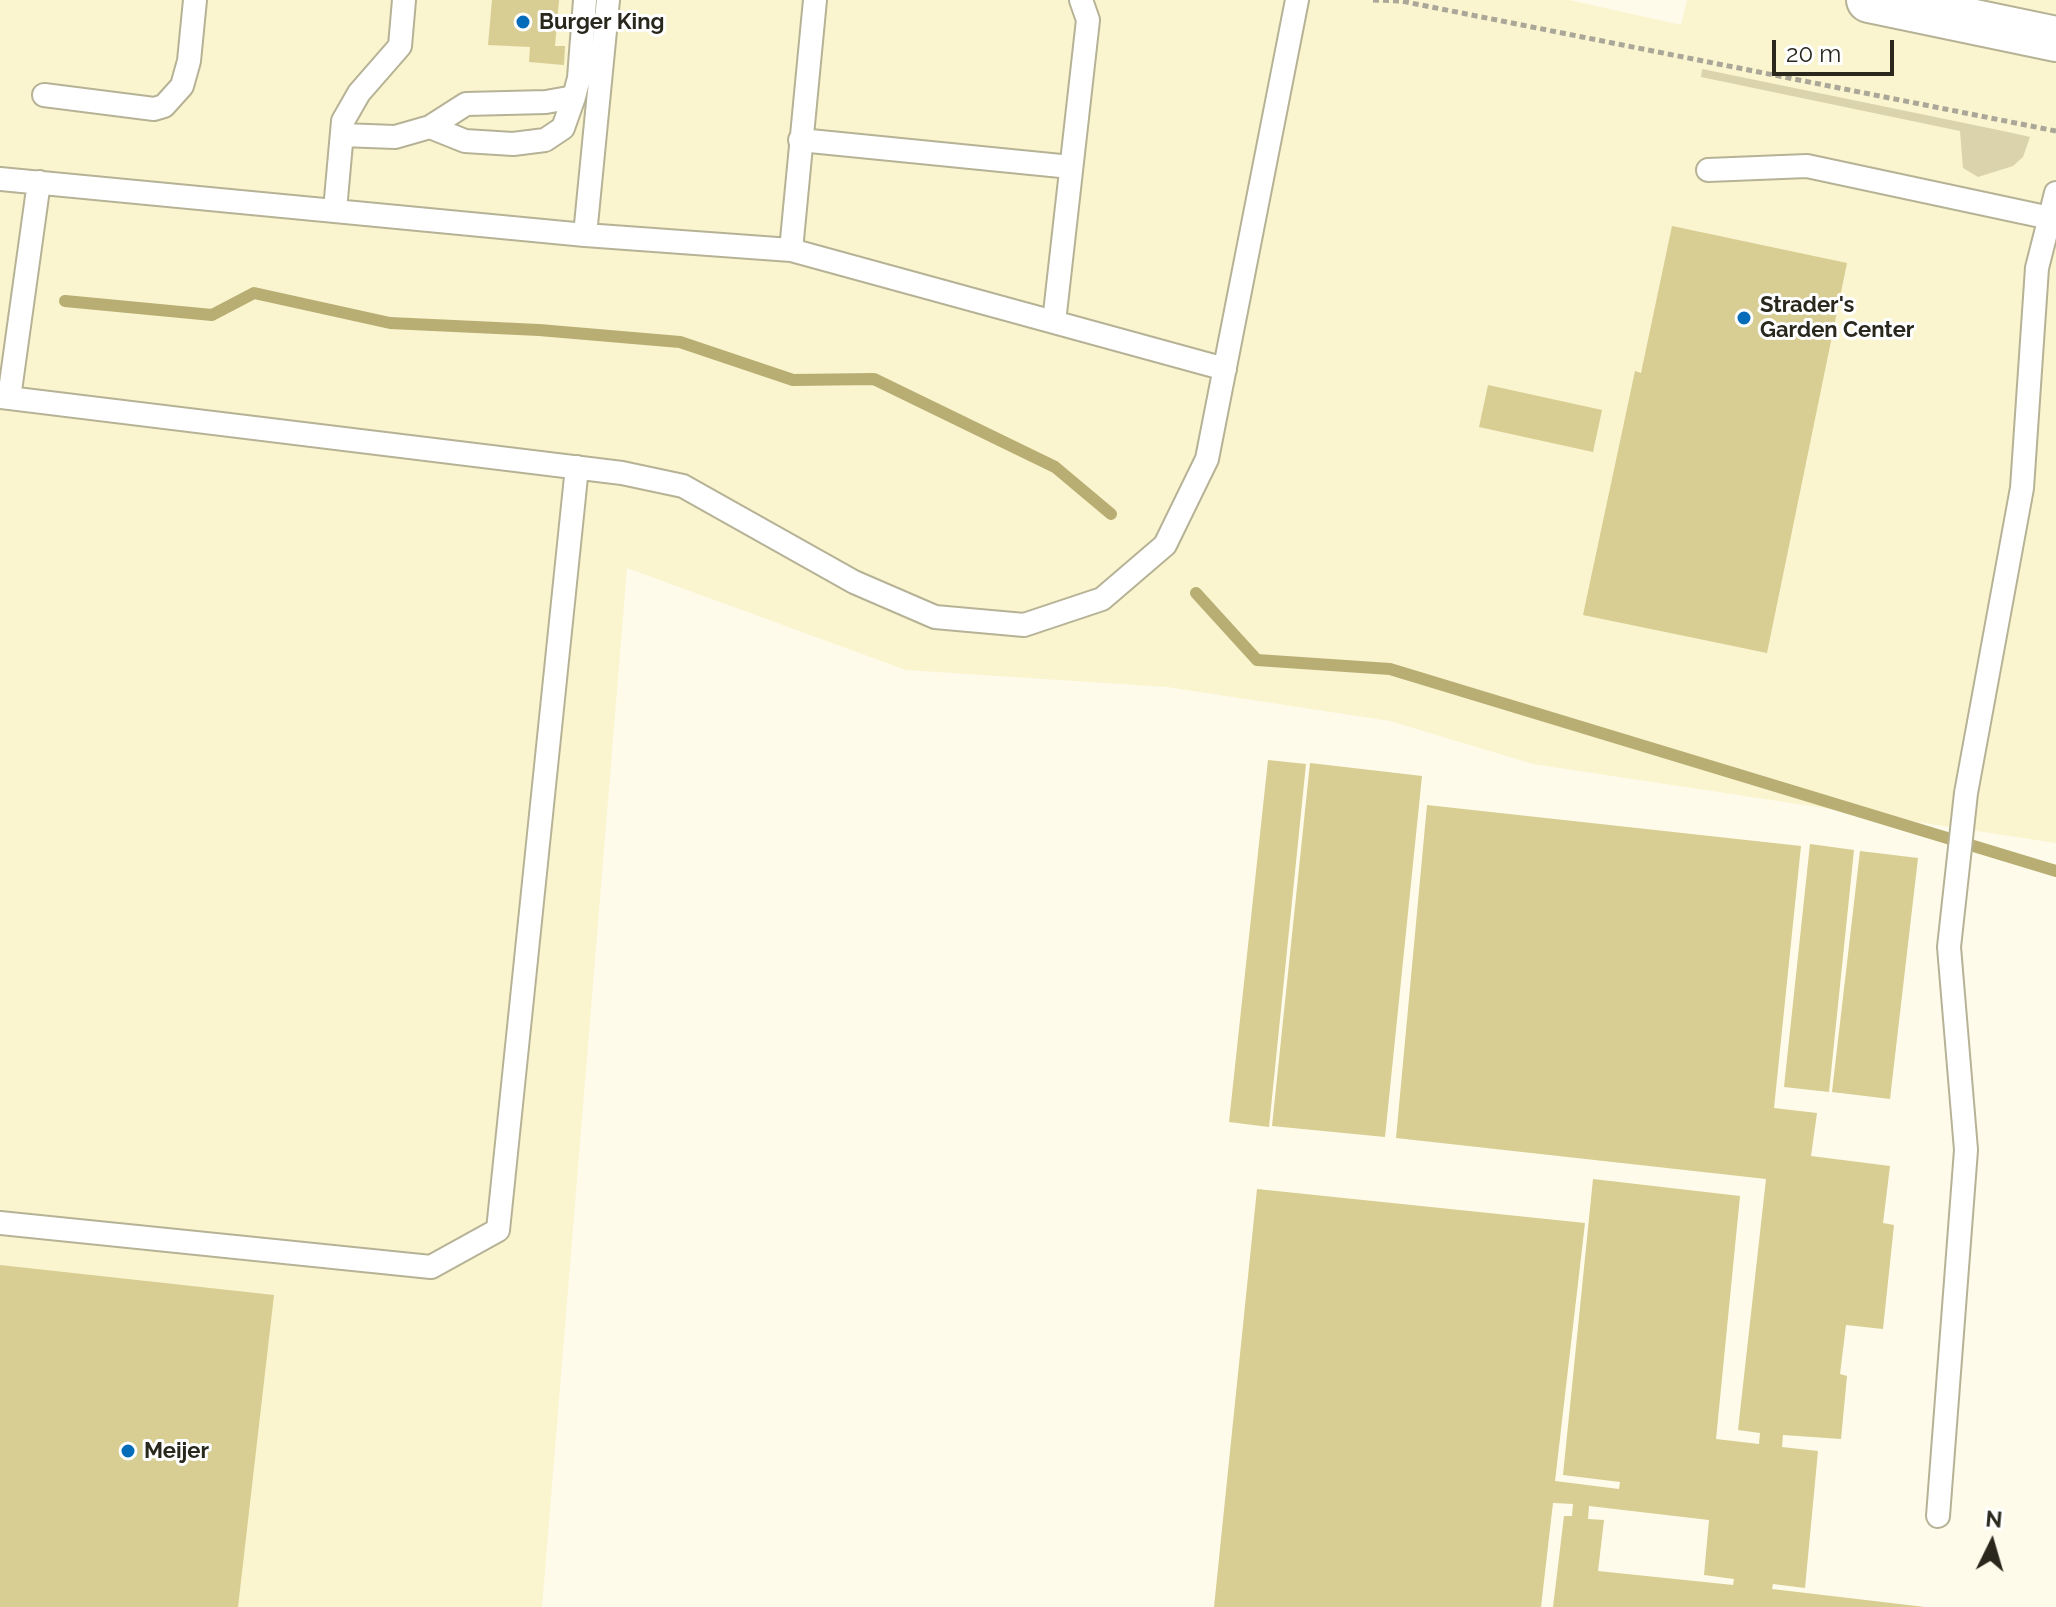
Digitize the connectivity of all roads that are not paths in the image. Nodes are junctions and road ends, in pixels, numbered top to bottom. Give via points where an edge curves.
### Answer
1 (195, 0) edge
2 (404, 0) edge
3 (585, 0) edge
4 (608, 0) edge
5 (815, 0) edge
6 (1081, 0) edge
7 (1297, 0) edge
8 (1869, 0) edge
9 (2056, 39) edge
10 (44, 95) dead end
11 (574, 97) junction
12 (430, 127) junction
13 (342, 135) junction
14 (800, 140) junction
15 (1071, 167) junction
16 (1708, 170) dead end
17 (0, 179) edge
18 (39, 182) junction
19 (2056, 193) edge
20 (335, 210) junction
21 (2050, 218) junction
22 (585, 235) junction
23 (791, 250) junction
24 (1054, 322) junction
25 (1225, 369) junction
26 (4, 397) edge
27 (577, 467) junction
28 (0, 1223) edge
29 (1938, 1516) dead end

1 - 10 lane via 182,86 164,106
2 - 13 lane via 400,46 359,93 343,121
3 - 11 lane
4 - 22 lane
5 - 14 lane
6 - 15 lane via 1088,20
7 - 25 lane
8 - 9 main road
11 - 12 lane via 466,104
11 - 12 lane via 563,128 545,140 465,141
12 - 13 lane via 395,137
13 - 20 lane
14 - 15 lane
14 - 23 lane
15 - 24 lane
16 - 21 lane via 1807,166
17 - 18 lane
18 - 20 lane
18 - 26 lane
19 - 21 lane
20 - 22 lane
21 - 29 lane via 2037,268 2022,488 1964,817 1949,947 1966,1150
22 - 23 lane
23 - 24 lane
24 - 25 lane
25 - 27 lane via 1207,459 1165,545 1102,599 1024,625 935,617 854,582 683,486
26 - 27 lane
27 - 28 lane via 498,1230 431,1267

